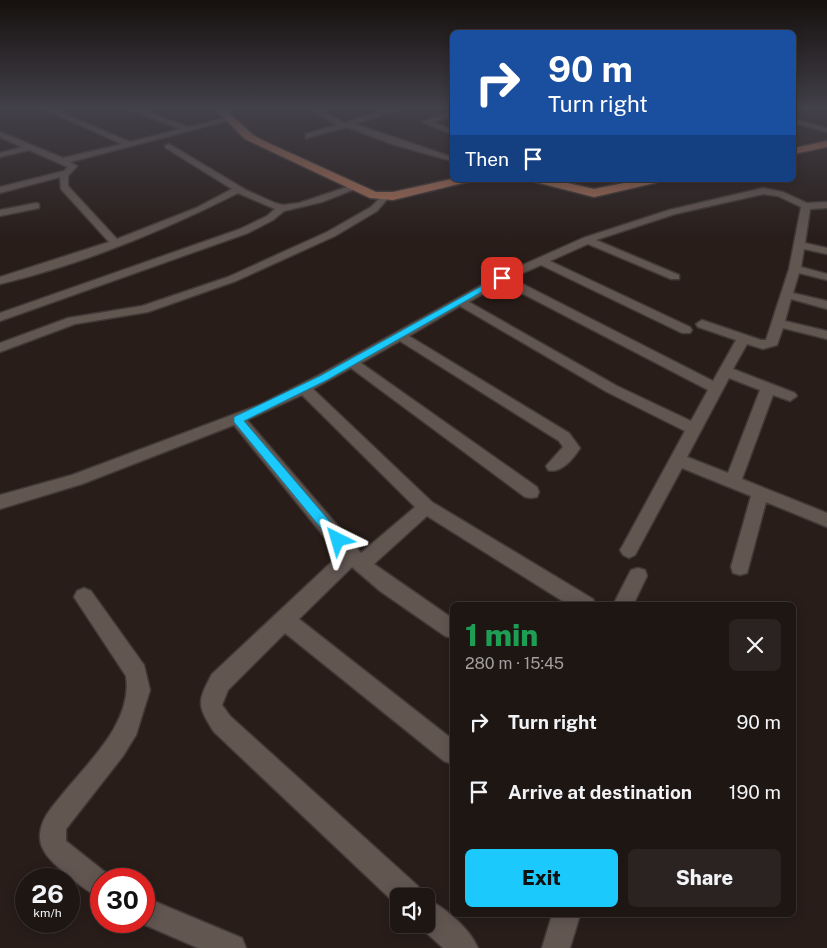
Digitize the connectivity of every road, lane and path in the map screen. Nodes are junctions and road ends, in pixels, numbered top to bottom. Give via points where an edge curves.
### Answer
1 (14, 151) edge
2 (40, 151) edge
3 (100, 151) edge
4 (174, 151) edge
5 (276, 151) edge
6 (428, 151) edge
7 (0, 155) edge
8 (450, 157) edge
9 (62, 161) junction
10 (65, 173) junction
11 (7, 179) dead end
12 (454, 182) edge
13 (551, 182) edge
14 (646, 182) edge
15 (20, 186) junction
16 (356, 187) junction
17 (240, 189) junction
18 (0, 190) edge
19 (384, 197) junction
20 (827, 205) edge
21 (36, 206) dead end
22 (806, 206) junction
23 (282, 208) junction
24 (0, 212) edge
25 (587, 240) junction
26 (115, 242) junction
27 (800, 245) junction
28 (827, 252) edge
29 (540, 260) junction
30 (795, 269) junction
31 (675, 276) dead end
32 (827, 277) edge
33 (502, 278) junction
34 (0, 281) edge
35 (788, 295) junction
36 (461, 302) junction
37 (827, 305) edge
38 (0, 317) edge
39 (779, 323) junction
40 (702, 324) dead end
41 (686, 330) dead end
42 (400, 335) junction
43 (827, 335) edge
44 (743, 339) junction
45 (0, 348) edge
46 (351, 362) junction
47 (725, 371) junction
48 (303, 388) junction
49 (715, 388) junction
50 (768, 388) junction
51 (790, 396) dead end
52 (238, 420) junction
53 (694, 429) junction
54 (678, 460) junction
55 (554, 466) dead end
56 (733, 482) junction
57 (532, 492) dead end
58 (760, 493) junction
59 (0, 502) edge
60 (426, 507) junction
61 (827, 520) edge
62 (629, 550) dead end
63 (356, 560) junction
64 (740, 567) dead end
65 (638, 576) dead end
66 (84, 597) dead end
67 (581, 602) edge
68 (625, 602) edge
69 (284, 620) junction
70 (450, 628) edge
71 (450, 752) edge
72 (90, 876) edge
73 (399, 888) edge
74 (155, 916) edge
75 (565, 917) edge
76 (435, 921) edge
77 (232, 948) edge
78 (464, 948) edge
79 (556, 948) edge

1 - 7 street
2 - 9 street
3 - 9 street
4 - 17 street
5 - 16 main road
6 - 8 street
9 - 10 street via 74,167
10 - 15 street
10 - 26 street via 67,192
11 - 15 street
12 - 19 main road
13 - 14 main road via 594,193
15 - 18 street
16 - 19 main road
16 - 23 street
17 - 23 street via 267,204
17 - 26 street via 198,210
19 - 45 street via 374,209 331,234 232,279 131,313 72,321
20 - 22 street
21 - 24 street
22 - 25 street via 780,194 763,191 672,212
22 - 27 street
23 - 38 street via 244,231
25 - 29 street
25 - 31 street
26 - 34 street
27 - 28 street
27 - 30 street
29 - 33 street
29 - 41 street
30 - 32 street
30 - 35 street
33 - 36 street
33 - 49 street
35 - 37 street
35 - 39 street
36 - 42 street
36 - 53 street via 612,389
39 - 43 street
39 - 44 street via 769,344
40 - 44 street
42 - 46 street
42 - 55 street via 564,437 572,448
44 - 47 street
46 - 48 street
46 - 57 street
47 - 49 street
47 - 50 street
48 - 52 street
48 - 60 street
49 - 53 street
50 - 51 street
50 - 56 street
52 - 59 street via 76,480
52 - 63 street
53 - 54 street
54 - 56 street
54 - 62 street
56 - 58 street
58 - 61 street
58 - 64 street
60 - 63 street
60 - 67 street
63 - 69 street
63 - 70 street
65 - 68 street
66 - 72 street via 136,672 139,690 128,727 115,748 55,823 52,838 57,850
69 - 71 street
69 - 73 street via 220,682 211,707 222,724
74 - 77 street
75 - 79 street
76 - 78 street

